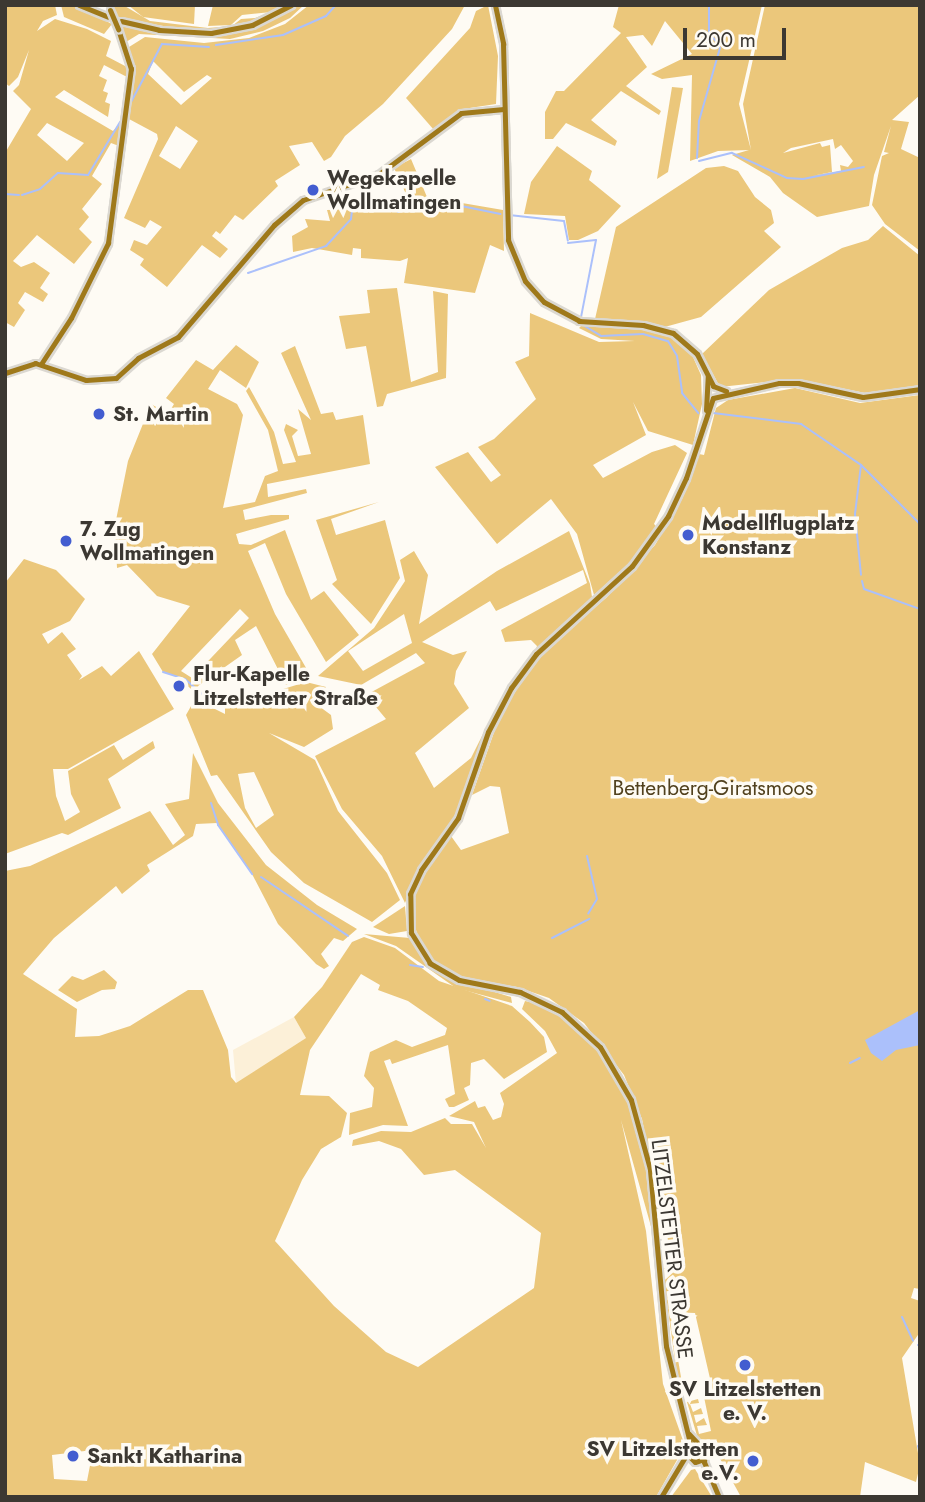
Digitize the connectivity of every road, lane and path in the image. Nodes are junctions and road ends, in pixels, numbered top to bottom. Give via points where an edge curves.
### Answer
1 (79, 5) edge
2 (291, 5) edge
3 (495, 5) edge
4 (109, 7) edge
5 (108, 18) dead end
6 (121, 21) dead end
7 (505, 109) junction
8 (40, 364) junction
9 (5, 373) edge
10 (920, 389) edge
11 (713, 391) junction
12 (706, 397) junction
13 (706, 414) junction
14 (694, 1446) junction
15 (696, 1459) junction
16 (661, 1497) edge
17 (719, 1497) edge

1 - 5 main road
2 - 6 main road via 266,20 219,32 167,30
3 - 7 main road via 503,44
4 - 8 main road, bridge via 131,69 108,243 71,318
7 - 8 main road via 461,113 379,174 297,204 197,310 178,337 138,358 117,377 86,380
7 - 11 main road via 508,240 525,281 544,302 579,321 643,325 673,333 691,346
8 - 9 main road via 29,363
10 - 11 main road via 863,397 798,383
11 - 12 main road
11 - 12 main road
11 - 13 main road
12 - 13 main road
13 - 14 main road, LITZELSTETTER STRASSE via 687,478 654,537 621,578 536,654 506,696 458,818 414,882 408,905 411,933 427,960 450,977 520,992 562,1012 600,1047 621,1079 645,1143 662,1321
14 - 15 main road
14 - 15 main road via 705,1451
15 - 16 main road via 679,1471
15 - 17 main road

